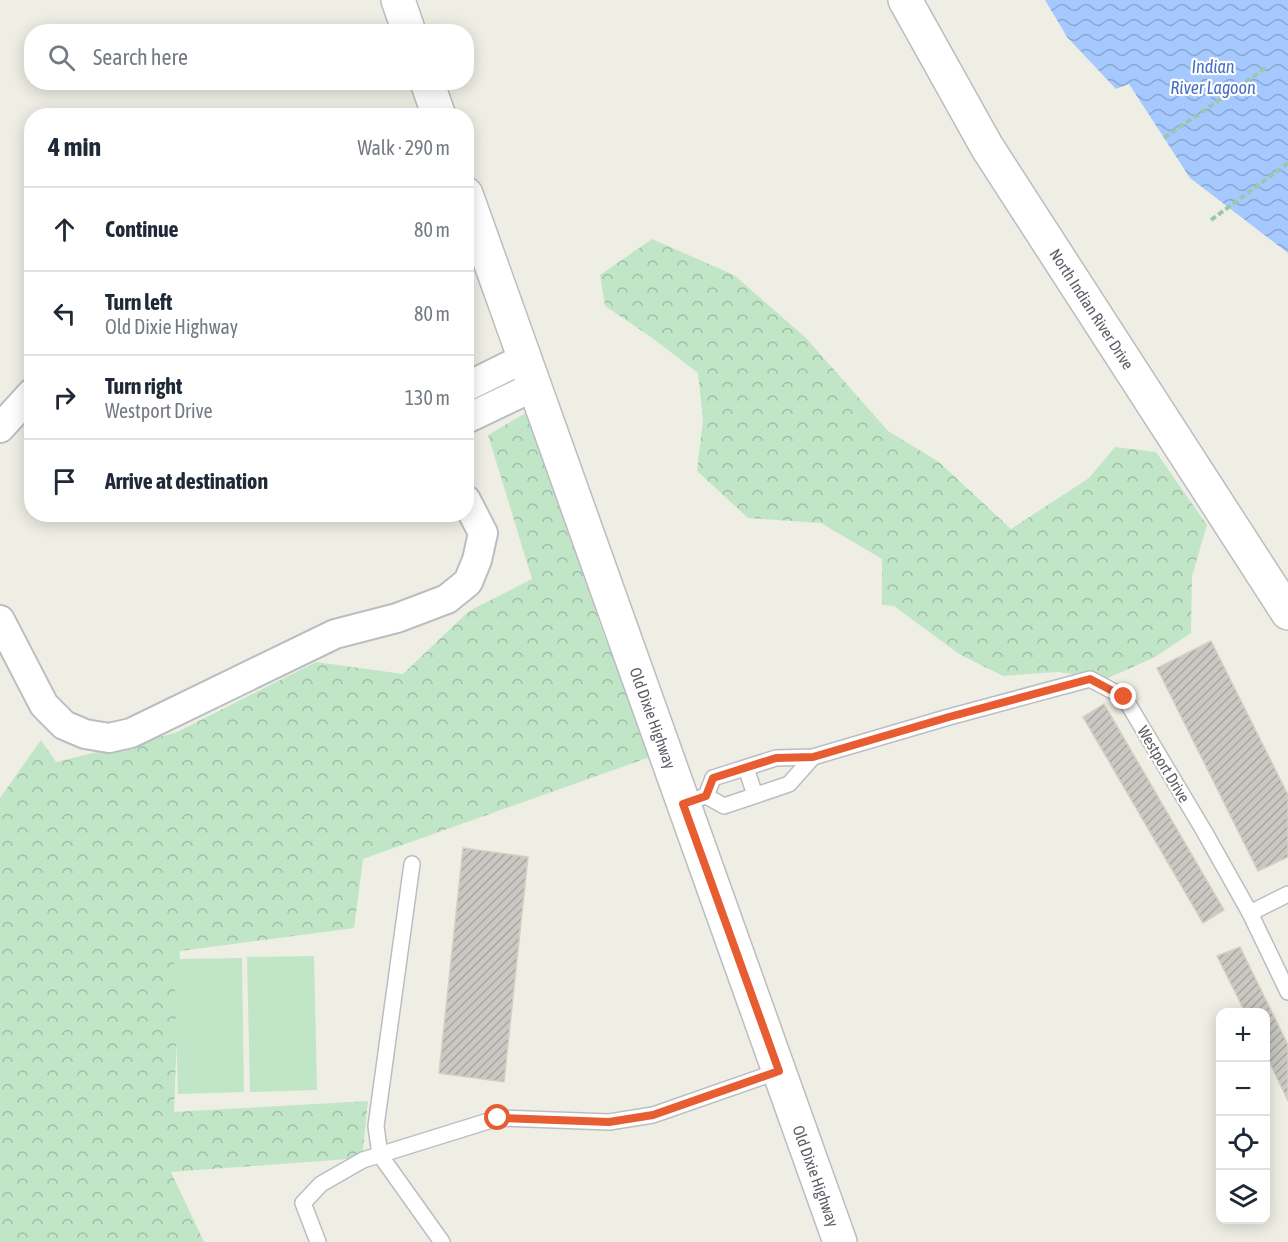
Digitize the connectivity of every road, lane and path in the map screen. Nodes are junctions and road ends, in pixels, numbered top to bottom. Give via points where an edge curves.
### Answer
1 (398, 0) edge
2 (906, 0) edge
3 (406, 24) edge
4 (1267, 67) dead end
5 (430, 90) edge
6 (436, 108) edge
7 (1164, 138) dead end
8 (1288, 163) edge
9 (474, 216) edge
10 (1211, 220) dead end
11 (530, 372) junction
12 (474, 385) edge
13 (24, 402) edge
14 (474, 413) edge
15 (0, 428) edge
16 (474, 516) edge
17 (1288, 614) edge
18 (0, 621) edge
19 (813, 757) junction
20 (746, 768) junction
21 (755, 795) junction
22 (695, 800) junction
23 (412, 864) dead end
24 (1288, 894) edge
25 (1250, 913) junction
26 (1288, 992) edge
27 (779, 1071) junction
28 (380, 1155) junction
29 (318, 1242) edge
30 (442, 1242) edge
31 (840, 1242) edge

1 - 3 street
2 - 17 street, North Indian River Drive via 987,147
4 - 7 path
5 - 6 street
8 - 10 path
9 - 11 street, Old Dixie Highway
11 - 12 street
11 - 14 street
11 - 22 street, Old Dixie Highway
13 - 15 street
16 - 18 street via 483,533 477,560 468,582 447,599 397,618 335,634 131,733 109,738 64,725 44,705
19 - 20 lane, Westport Drive via 776,758
19 - 21 lane via 789,784
19 - 25 lane, Westport Drive via 1090,679 1124,697
20 - 21 lane
20 - 22 lane, Westport Drive via 713,778
21 - 22 lane via 724,806
22 - 27 street, Old Dixie Highway
23 - 28 lane via 376,1126
24 - 25 lane
25 - 26 lane, Westport Drive
27 - 28 lane via 653,1115 609,1122 498,1118
27 - 31 street, Old Dixie Highway
28 - 29 lane via 363,1160 321,1184 303,1203
28 - 30 lane

